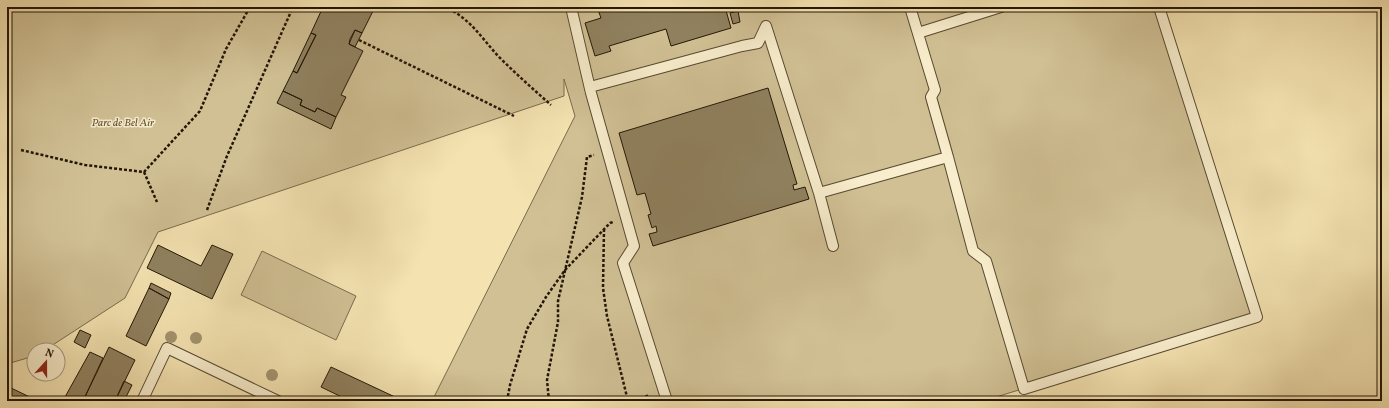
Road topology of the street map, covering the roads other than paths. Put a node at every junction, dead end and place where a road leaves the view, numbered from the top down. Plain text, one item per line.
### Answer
1 (571, 7) edge
2 (910, 7) edge
3 (1001, 7) edge
4 (1159, 7) edge
5 (918, 33) junction
6 (590, 87) junction
7 (948, 157) junction
8 (819, 193) junction
9 (833, 246) dead end
10 (142, 401) edge
11 (278, 401) edge
12 (667, 401) edge

1 - 6 lane
2 - 5 lane
3 - 5 lane
4 - 7 lane
5 - 7 lane
6 - 8 lane
6 - 12 lane
7 - 8 lane
8 - 9 lane
10 - 11 lane

